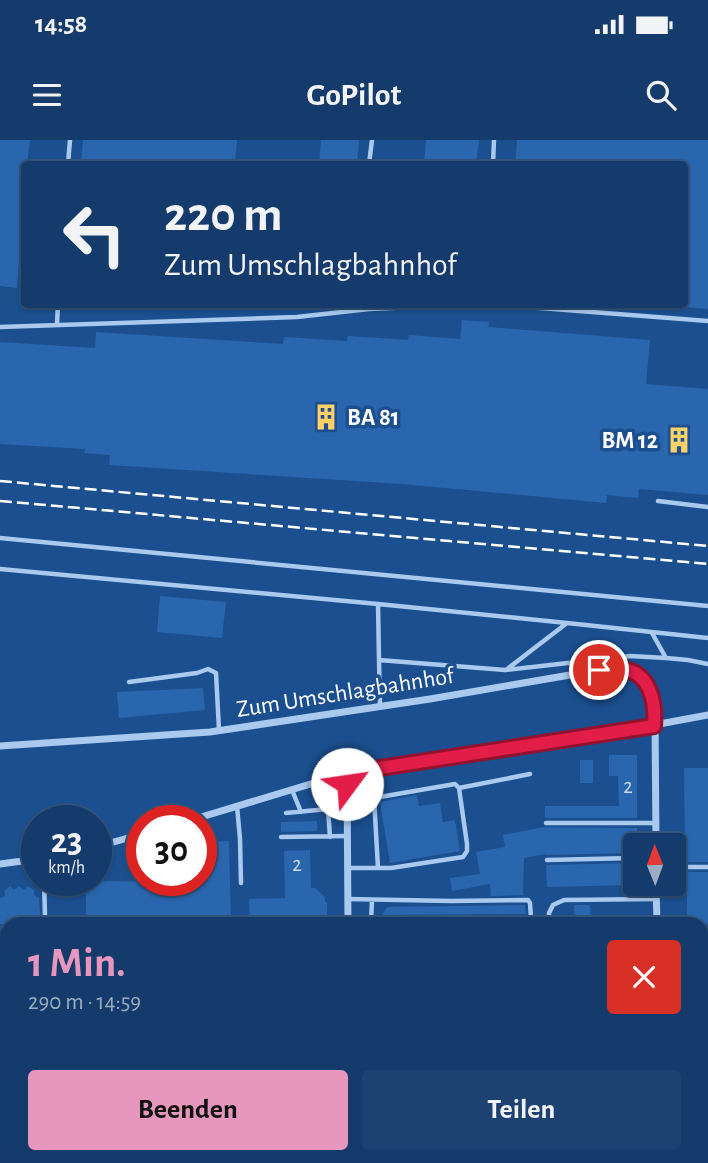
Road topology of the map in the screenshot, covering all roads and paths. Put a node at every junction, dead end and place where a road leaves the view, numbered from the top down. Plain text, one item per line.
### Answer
1 (70, 140) edge
2 (372, 140) edge
3 (494, 140) edge
4 (68, 161) edge
5 (369, 161) edge
6 (493, 161) edge
7 (58, 308) edge
8 (351, 308) edge
9 (540, 308) edge
10 (708, 321) edge
11 (57, 324) junction
12 (0, 327) edge
13 (658, 501) dead end
14 (708, 507) edge
15 (0, 538) edge
16 (0, 569) edge
17 (378, 604) junction
18 (708, 606) edge
19 (567, 623) junction
20 (651, 632) junction
21 (708, 638) edge
22 (666, 658) junction
23 (379, 660) junction
24 (708, 664) edge
25 (505, 670) junction
26 (129, 682) dead end
27 (380, 707) junction
28 (708, 715) edge
29 (654, 726) junction
30 (219, 731) junction
31 (0, 746) edge
32 (347, 773) junction
33 (530, 774) dead end
34 (459, 788) junction
35 (292, 790) junction
36 (237, 806) junction
37 (217, 812) edge
38 (301, 812) junction
39 (286, 813) dead end
40 (546, 823) dead end
41 (655, 823) junction
42 (655, 833) edge
43 (330, 836) junction
44 (347, 836) junction
45 (281, 837) dead end
46 (623, 859) edge
47 (547, 860) dead end
48 (21, 861) edge
49 (0, 864) edge
50 (686, 867) edge
51 (708, 867) edge
52 (347, 868) junction
53 (378, 868) junction
54 (241, 883) dead end
55 (44, 896) edge
56 (348, 899) junction
57 (656, 899) joint
58 (372, 900) junction
59 (45, 917) edge
60 (348, 917) edge
61 (371, 917) edge
62 (531, 917) edge
63 (549, 917) edge
64 (657, 917) edge

1 - 4 lane
2 - 5 lane
3 - 6 lane
7 - 11 lane
8 - 11 lane
9 - 10 lane
11 - 12 lane
13 - 14 lane
15 - 18 lane
16 - 17 lane
17 - 19 lane
17 - 23 lane
19 - 20 lane
19 - 25 lane
20 - 21 lane
20 - 22 lane
22 - 24 lane
22 - 25 lane
23 - 25 lane
23 - 27 lane
26 - 30 lane
27 - 29 street, Zum Umschlagbahnhof
27 - 30 street, Zum Umschlagbahnhof
28 - 29 street
29 - 32 street
29 - 41 street, Zum Umschlagbahnhof
30 - 31 street, Zum Umschlagbahnhof
32 - 35 street
32 - 44 street
33 - 34 lane
34 - 53 lane
34 - 53 lane
35 - 36 street
35 - 38 lane
36 - 37 street
36 - 54 lane
38 - 39 lane
38 - 43 lane
40 - 41 lane
41 - 42 street, Zum Umschlagbahnhof
43 - 44 lane
43 - 45 lane
44 - 52 street
46 - 47 lane
48 - 49 street
50 - 51 lane
52 - 53 lane
52 - 56 street
55 - 59 lane
56 - 58 lane
56 - 60 street
57 - 63 lane
57 - 64 street
58 - 61 lane
58 - 62 lane

